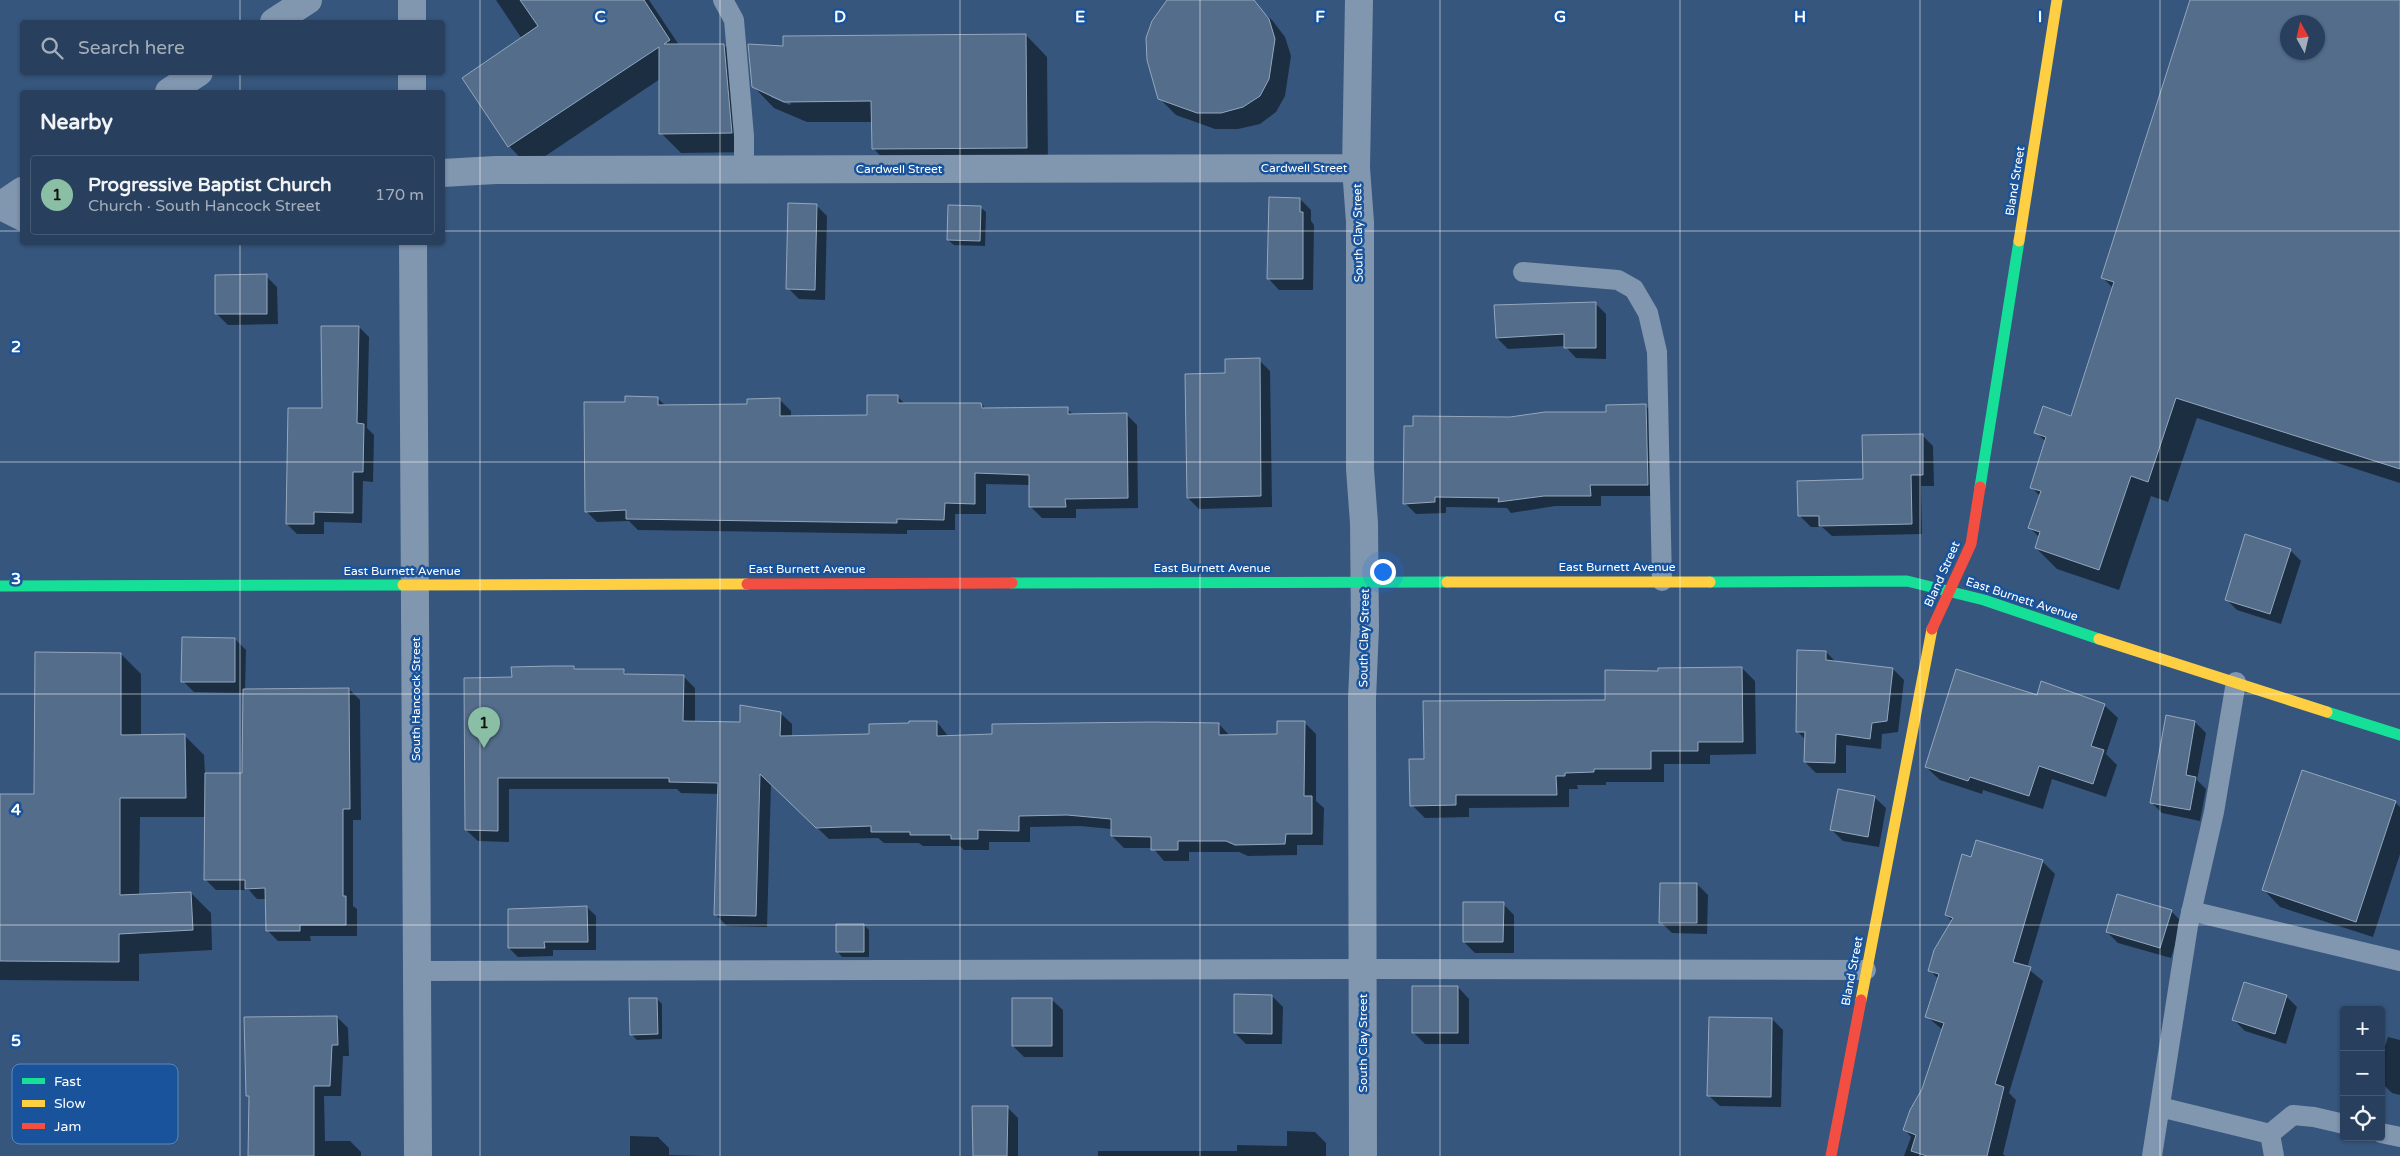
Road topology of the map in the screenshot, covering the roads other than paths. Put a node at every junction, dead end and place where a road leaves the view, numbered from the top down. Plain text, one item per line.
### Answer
1 (308, 0) edge
2 (412, 0) edge
3 (723, 0) edge
4 (1359, 0) edge
5 (2057, 0) edge
6 (277, 20) edge
7 (412, 20) edge
8 (194, 75) edge
9 (412, 75) edge
10 (172, 90) edge
11 (412, 90) edge
12 (1356, 168) junction
13 (744, 169) junction
14 (445, 173) edge
15 (20, 191) edge
16 (0, 206) edge
17 (0, 210) edge
18 (20, 220) edge
19 (413, 245) edge
20 (1523, 272) dead end
21 (1365, 581) junction
22 (1662, 581) junction
23 (414, 585) junction
24 (0, 586) edge
25 (1950, 590) junction
26 (2236, 682) junction
27 (2400, 735) edge
28 (2192, 911) junction
29 (2400, 961) edge
30 (1363, 969) junction
31 (1866, 970) junction
32 (417, 971) junction
33 (2160, 1108) junction
34 (2340, 1123) edge
35 (2270, 1134) junction
36 (2385, 1134) edge
37 (2400, 1137) edge
38 (418, 1156) edge
39 (1363, 1156) edge
40 (1831, 1156) edge
41 (2152, 1156) edge
42 (2274, 1156) edge

1 - 6 street
2 - 7 street
3 - 13 lane
4 - 12 street, South Clay Street
5 - 25 street, Bland Street
8 - 10 street
9 - 11 street
12 - 13 street, Cardwell Street
12 - 21 street, South Clay Street
13 - 14 street, Cardwell Street
15 - 16 street
17 - 18 lane
19 - 23 street, South Hancock Street
20 - 22 lane
21 - 22 street, East Burnett Avenue
21 - 23 street, East Burnett Avenue
21 - 30 street, South Clay Street
22 - 25 street, East Burnett Avenue
23 - 24 street, East Burnett Avenue
23 - 32 street, South Hancock Street
25 - 26 street, East Burnett Avenue
25 - 31 street, Bland Street
26 - 27 street, East Burnett Avenue
26 - 28 lane
28 - 29 lane
28 - 33 lane
30 - 31 lane
30 - 32 lane
30 - 39 street, South Clay Street
31 - 40 street, Bland Street
32 - 38 street, South Hancock Street
33 - 35 lane
33 - 41 lane
34 - 35 lane
35 - 42 lane
36 - 37 lane

